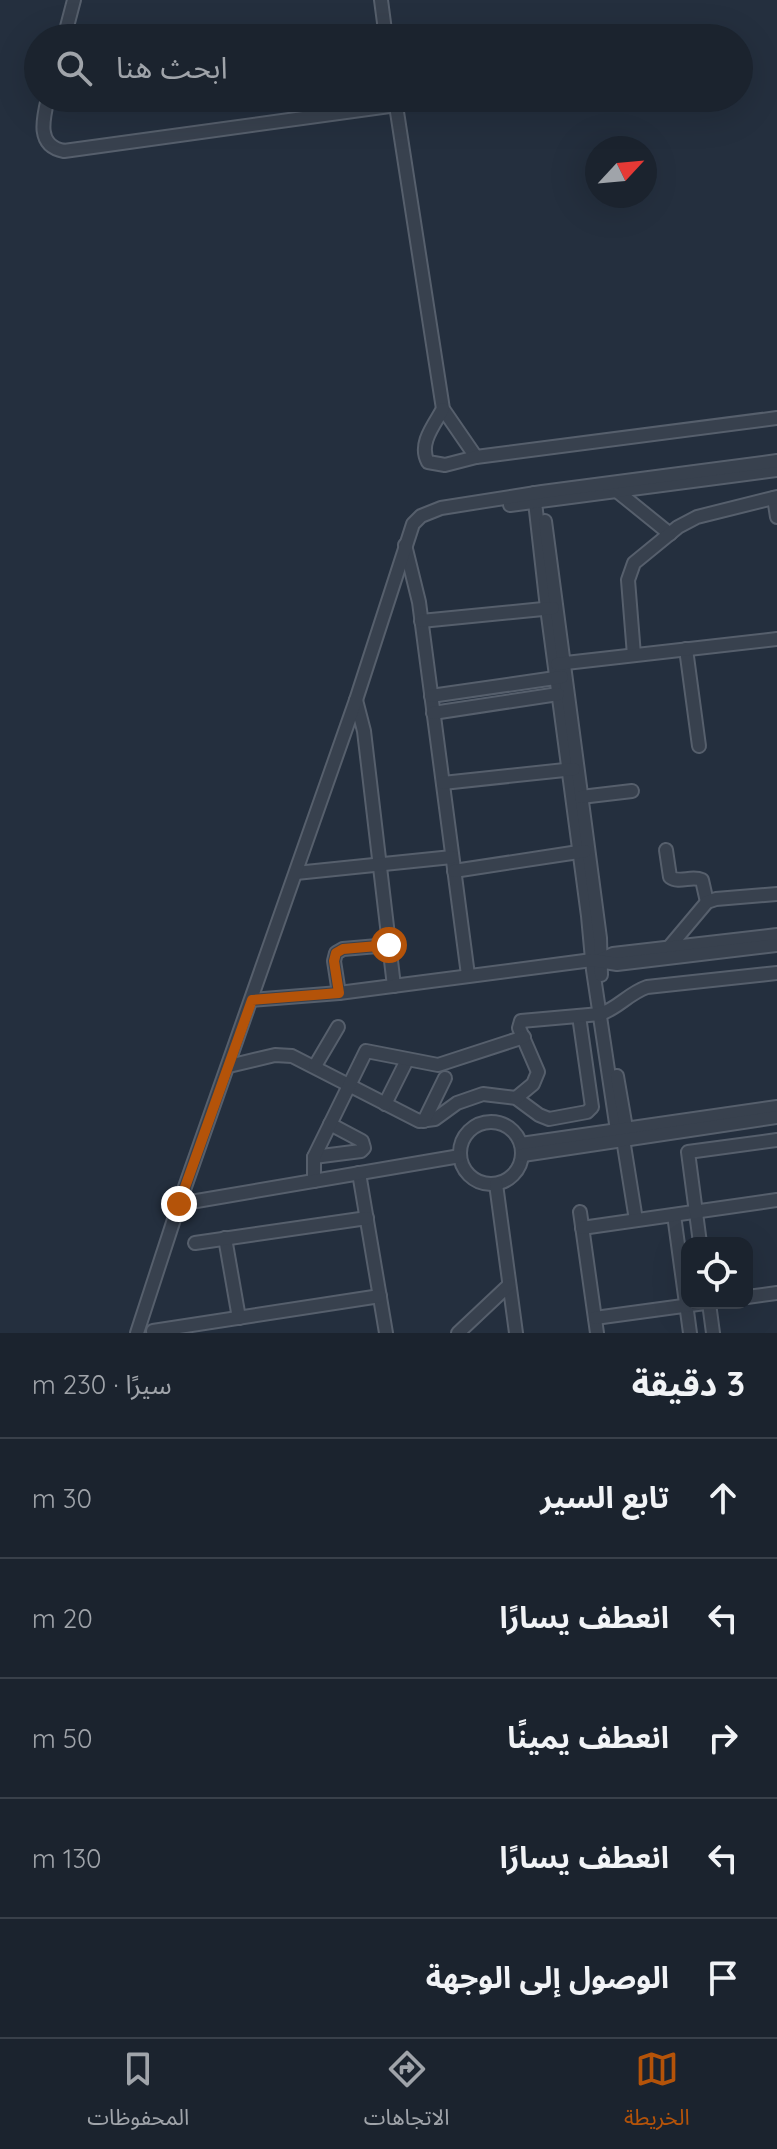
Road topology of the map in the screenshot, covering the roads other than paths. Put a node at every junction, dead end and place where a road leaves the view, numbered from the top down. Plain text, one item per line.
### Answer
1 (74, 0) edge
2 (381, 0) edge
3 (68, 24) edge
4 (384, 24) edge
5 (45, 112) edge
6 (327, 112) edge
7 (397, 112) edge
8 (443, 409) junction
9 (777, 418) edge
10 (476, 457) junction
11 (777, 461) edge
12 (777, 470) edge
13 (618, 492) junction
14 (538, 496) junction
15 (776, 497) edge
16 (777, 517) edge
17 (670, 534) junction
18 (405, 545) junction
19 (552, 608) junction
20 (421, 621) junction
21 (777, 639) edge
22 (686, 649) junction
23 (634, 655) junction
24 (560, 670) junction
25 (558, 694) junction
26 (431, 696) junction
27 (356, 700) junction
28 (433, 713) junction
29 (699, 746) dead end
30 (573, 770) junction
31 (443, 783) junction
32 (632, 791) dead end
33 (581, 797) junction
34 (666, 850) dead end
35 (584, 852) junction
36 (452, 857) junction
37 (380, 865) junction
38 (454, 871) junction
39 (296, 873) junction
40 (777, 894) edge
41 (707, 902) junction
42 (777, 935) edge
43 (389, 945) junction
44 (777, 945) edge
45 (665, 953) junction
46 (596, 960) junction
47 (777, 973) edge
48 (468, 975) junction
49 (394, 986) junction
50 (339, 993) junction
51 (252, 1000) junction
52 (603, 1013) junction
53 (579, 1016) junction
54 (338, 1027) dead end
55 (524, 1037) junction
56 (407, 1060) junction
57 (438, 1065) junction
58 (229, 1066) junction
59 (315, 1066) junction
60 (445, 1078) junction
61 (349, 1084) junction
62 (516, 1098) junction
63 (457, 1103) junction
64 (385, 1104) junction
65 (777, 1107) edge
66 (777, 1117) edge
67 (424, 1121) junction
68 (330, 1124) junction
69 (622, 1132) junction
70 (777, 1140) edge
71 (522, 1150) junction
72 (460, 1156) junction
73 (314, 1157) junction
74 (359, 1173) junction
75 (314, 1181) junction
76 (496, 1184) junction
77 (777, 1200) edge
78 (179, 1204) junction
79 (696, 1211) junction
80 (580, 1212) dead end
81 (674, 1215) junction
82 (367, 1218) junction
83 (636, 1220) junction
84 (582, 1228) junction
85 (699, 1237) edge
86 (225, 1238) junction
87 (195, 1243) dead end
88 (681, 1264) edge
89 (154, 1282) junction
90 (509, 1285) junction
91 (777, 1293) edge
92 (380, 1296) junction
93 (753, 1296) edge
94 (681, 1307) edge
95 (687, 1309) edge
96 (708, 1309) edge
97 (239, 1318) junction
98 (595, 1318) junction
99 (153, 1332) edge
100 (137, 1333) edge
101 (386, 1333) edge
102 (458, 1333) edge
103 (516, 1333) edge
104 (597, 1333) edge
105 (690, 1333) edge
106 (713, 1333) edge

1 - 3 street
2 - 4 street
5 - 6 street
7 - 8 street
8 - 10 street
8 - 10 street
9 - 10 street
11 - 14 street
12 - 13 street
13 - 14 street
13 - 17 street
14 - 18 street
14 - 19 street
15 - 16 street
15 - 17 street
17 - 23 street
18 - 20 street
18 - 27 street
19 - 20 street
19 - 24 street
20 - 26 street
21 - 22 street
22 - 23 street
22 - 29 street
23 - 24 street
24 - 25 street
24 - 26 street
24 - 30 street
25 - 28 street
25 - 30 street
26 - 28 street
27 - 37 street
27 - 39 street
28 - 31 street
30 - 31 street
30 - 33 street
30 - 35 street
31 - 36 street
32 - 33 street
33 - 35 street
34 - 41 street
35 - 38 street
35 - 46 street
36 - 37 street
36 - 38 street
37 - 39 street
37 - 43 street
38 - 48 street
39 - 51 street
40 - 41 street
41 - 45 street
42 - 45 street
43 - 49 street
43 - 50 street
44 - 45 street
45 - 46 street
46 - 48 street
46 - 52 street
47 - 52 street
48 - 49 street
49 - 50 street
50 - 51 street
51 - 58 street
52 - 53 street
52 - 69 street
53 - 55 street
53 - 62 street
54 - 59 street
55 - 57 street
55 - 62 street
56 - 57 street
56 - 61 street
56 - 64 street
57 - 60 street
58 - 59 street
58 - 78 street
59 - 61 street
60 - 63 street
60 - 67 street
61 - 64 street
61 - 68 street
62 - 63 street
63 - 67 street
64 - 67 street
65 - 69 street
66 - 69 street
68 - 73 street
68 - 73 street
69 - 71 street
69 - 83 street
70 - 79 street
71 - 72 street
71 - 76 street
72 - 74 street
72 - 76 street
73 - 75 street
74 - 75 street
74 - 82 street
75 - 78 street
76 - 90 street
77 - 79 street
78 - 89 street
79 - 81 street
79 - 85 street
80 - 84 street
81 - 83 street
81 - 88 street
82 - 86 street
82 - 92 street
83 - 84 street
84 - 98 street
86 - 87 street
86 - 97 street
89 - 99 street
89 - 100 street
90 - 102 street
90 - 103 street
91 - 93 street
92 - 97 street
92 - 101 street
94 - 98 street
95 - 105 street
96 - 106 street
97 - 99 street
98 - 104 street

